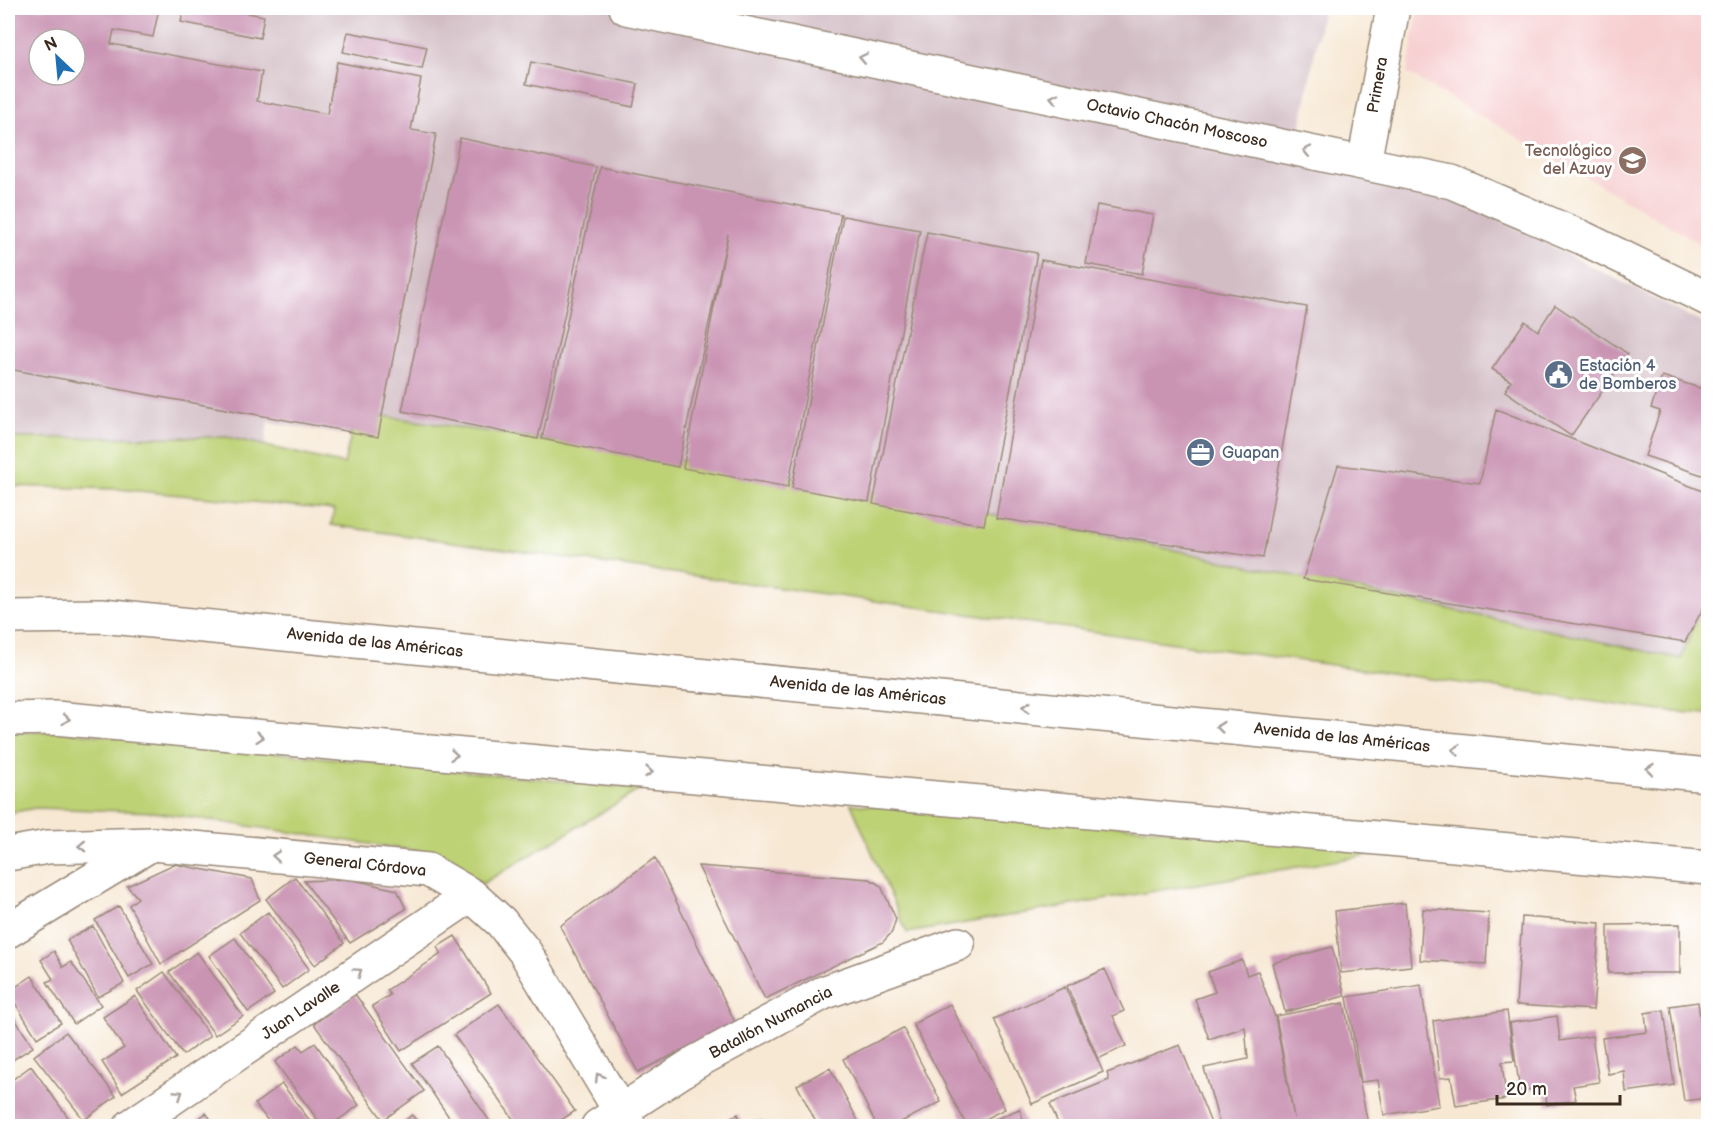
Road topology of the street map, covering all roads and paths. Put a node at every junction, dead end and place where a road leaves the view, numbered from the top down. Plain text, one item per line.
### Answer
1 (626, 8) edge
2 (1392, 8) edge
3 (1364, 163) junction
4 (1708, 299) edge
5 (8, 617) edge
6 (8, 719) edge
7 (1708, 774) edge
8 (152, 844) junction
9 (8, 854) edge
10 (1708, 868) edge
11 (471, 895) junction
12 (8, 931) edge
13 (958, 944) dead end
14 (615, 1121) edge
15 (131, 1126) edge

3 -> 1 main road, Octavio Chacón Moscoso
2 - 3 main road, Primera
3 - 4 main road, Octavio Chacón Moscoso
7 -> 5 main road, Avenida de las Américas
6 -> 10 main road
8 -> 9 main road, General Córdova
11 -> 8 main road, General Córdova
8 - 12 main road
14 -> 11 main road, General Córdova
15 -> 11 main road, Juan Lavalle
13 - 14 main road, Batallón Numancia

